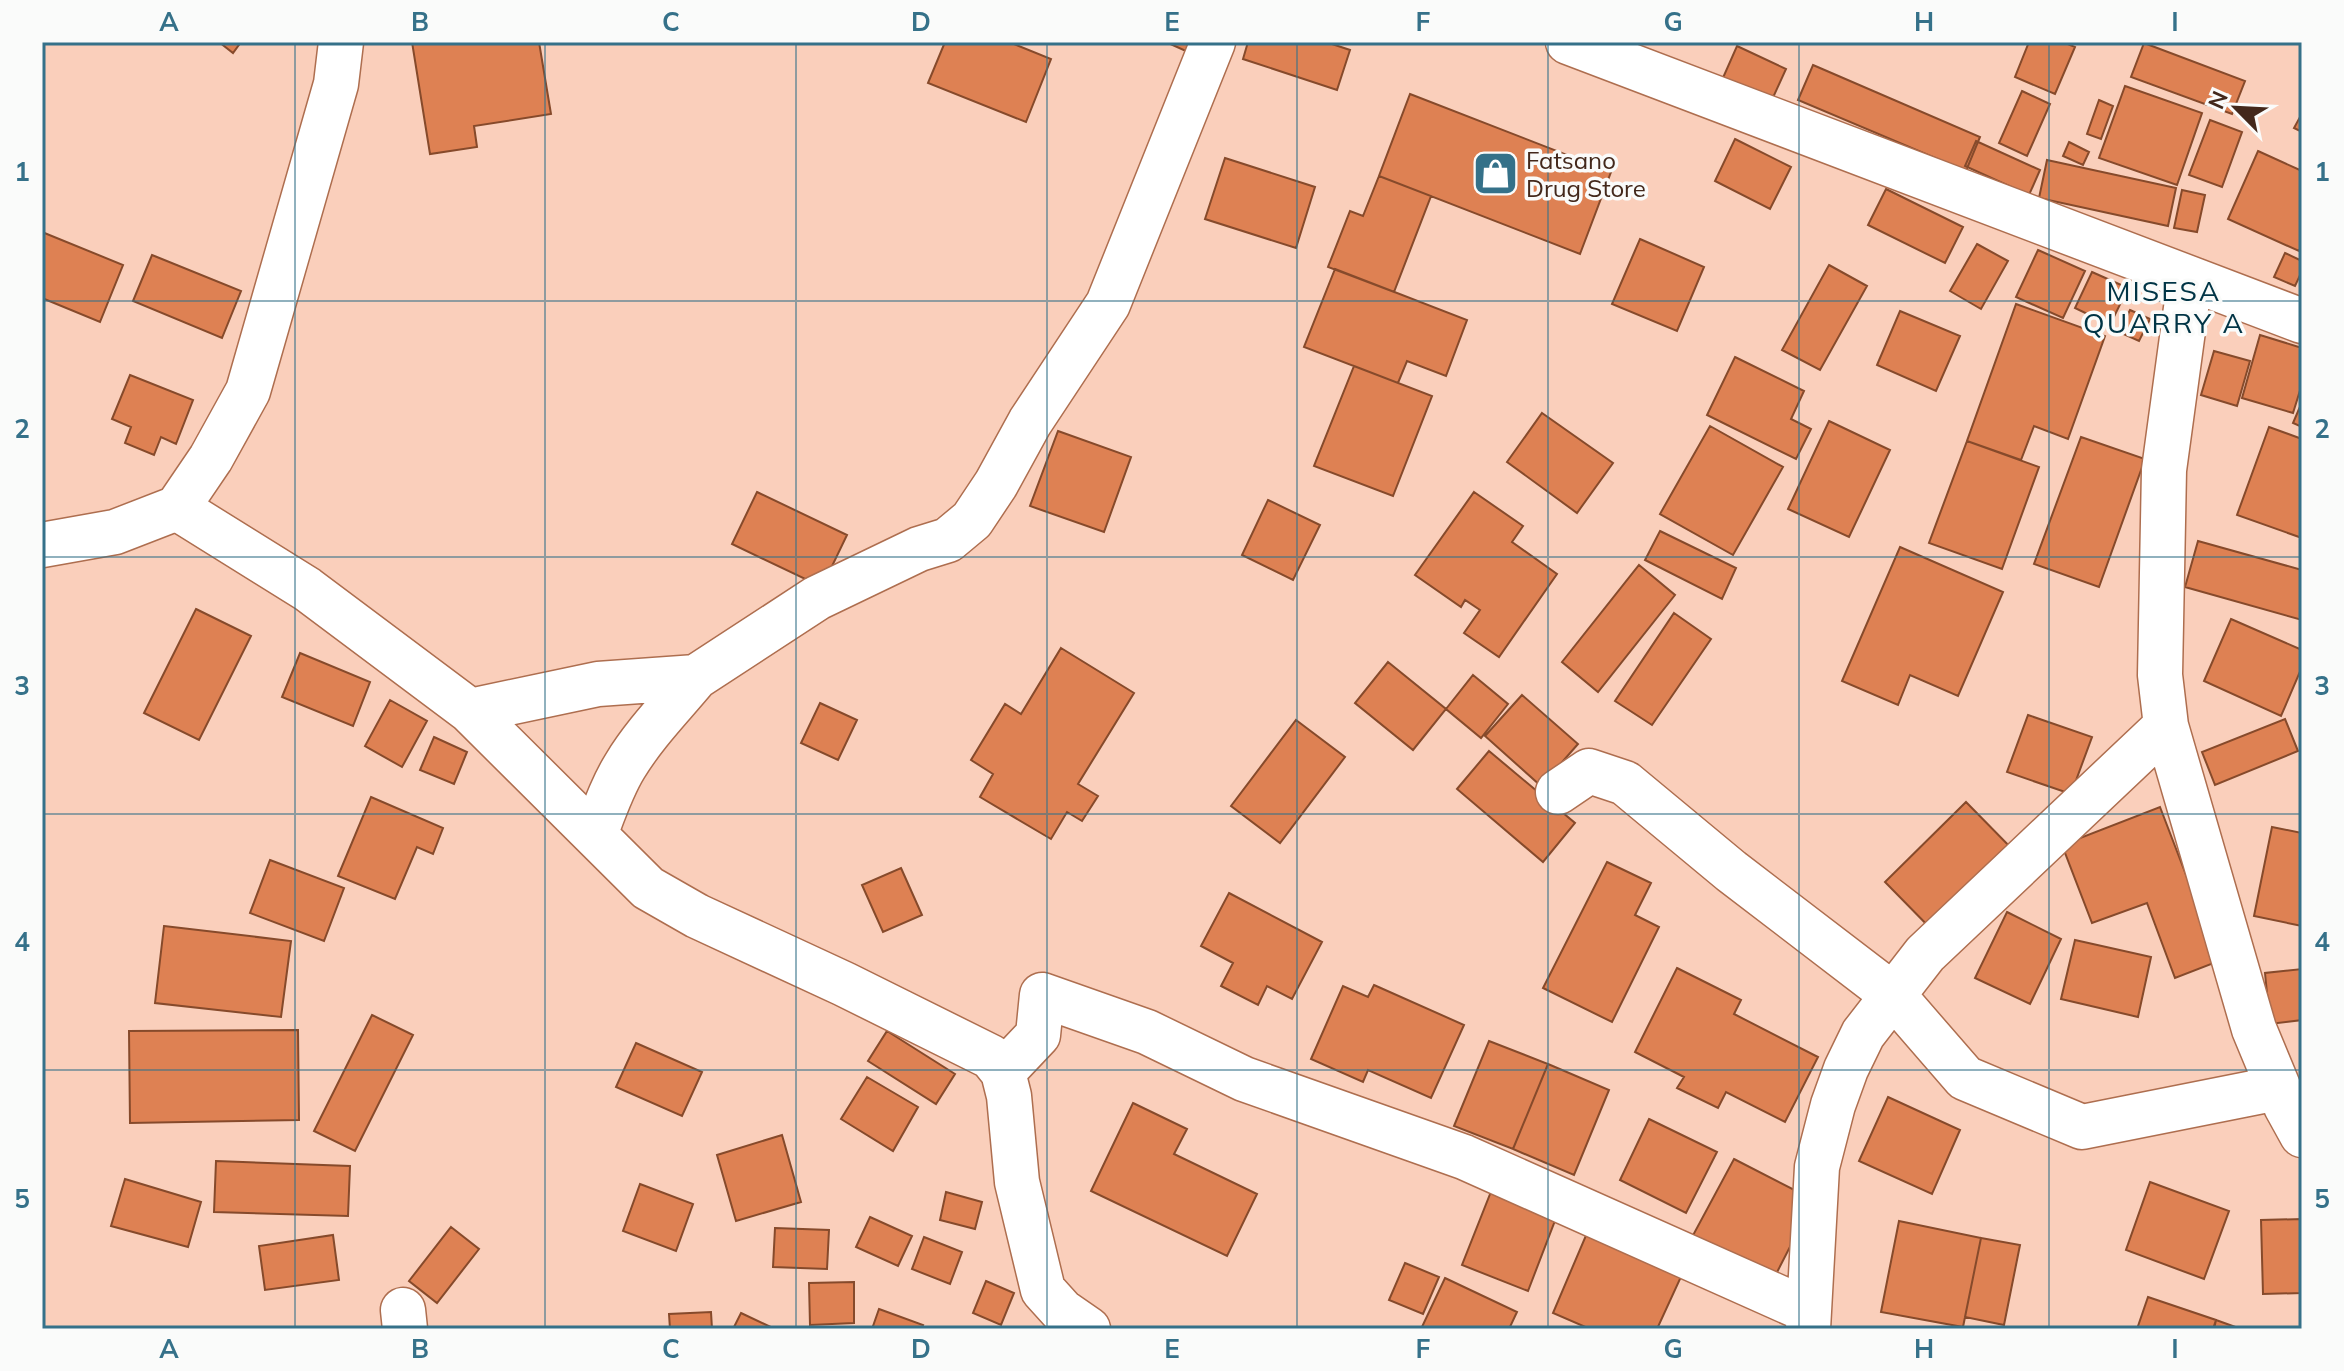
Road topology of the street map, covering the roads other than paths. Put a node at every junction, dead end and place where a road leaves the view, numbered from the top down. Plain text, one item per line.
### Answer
1 (341, 42) edge
2 (1213, 42) edge
3 (1568, 42) edge
4 (2190, 279) junction
5 (2302, 321) edge
6 (177, 508) junction
7 (42, 545) edge
8 (696, 677) junction
9 (470, 711) junction
10 (2166, 726) junction
11 (1558, 792) dead end
12 (595, 835) junction
13 (1893, 995) junction
14 (1003, 1072) junction
15 (2278, 1088) junction
16 (2302, 1135) edge
17 (1809, 1320) edge
18 (1088, 1329) edge

1 - 6 street
2 - 8 street
3 - 4 street
4 - 5 street
4 - 10 street
6 - 7 street
6 - 9 street
8 - 9 street
8 - 12 street
9 - 12 street
10 - 13 street
10 - 15 street
11 - 13 street
12 - 14 street
13 - 15 street
13 - 17 street
14 - 17 street
14 - 18 street
15 - 16 street

